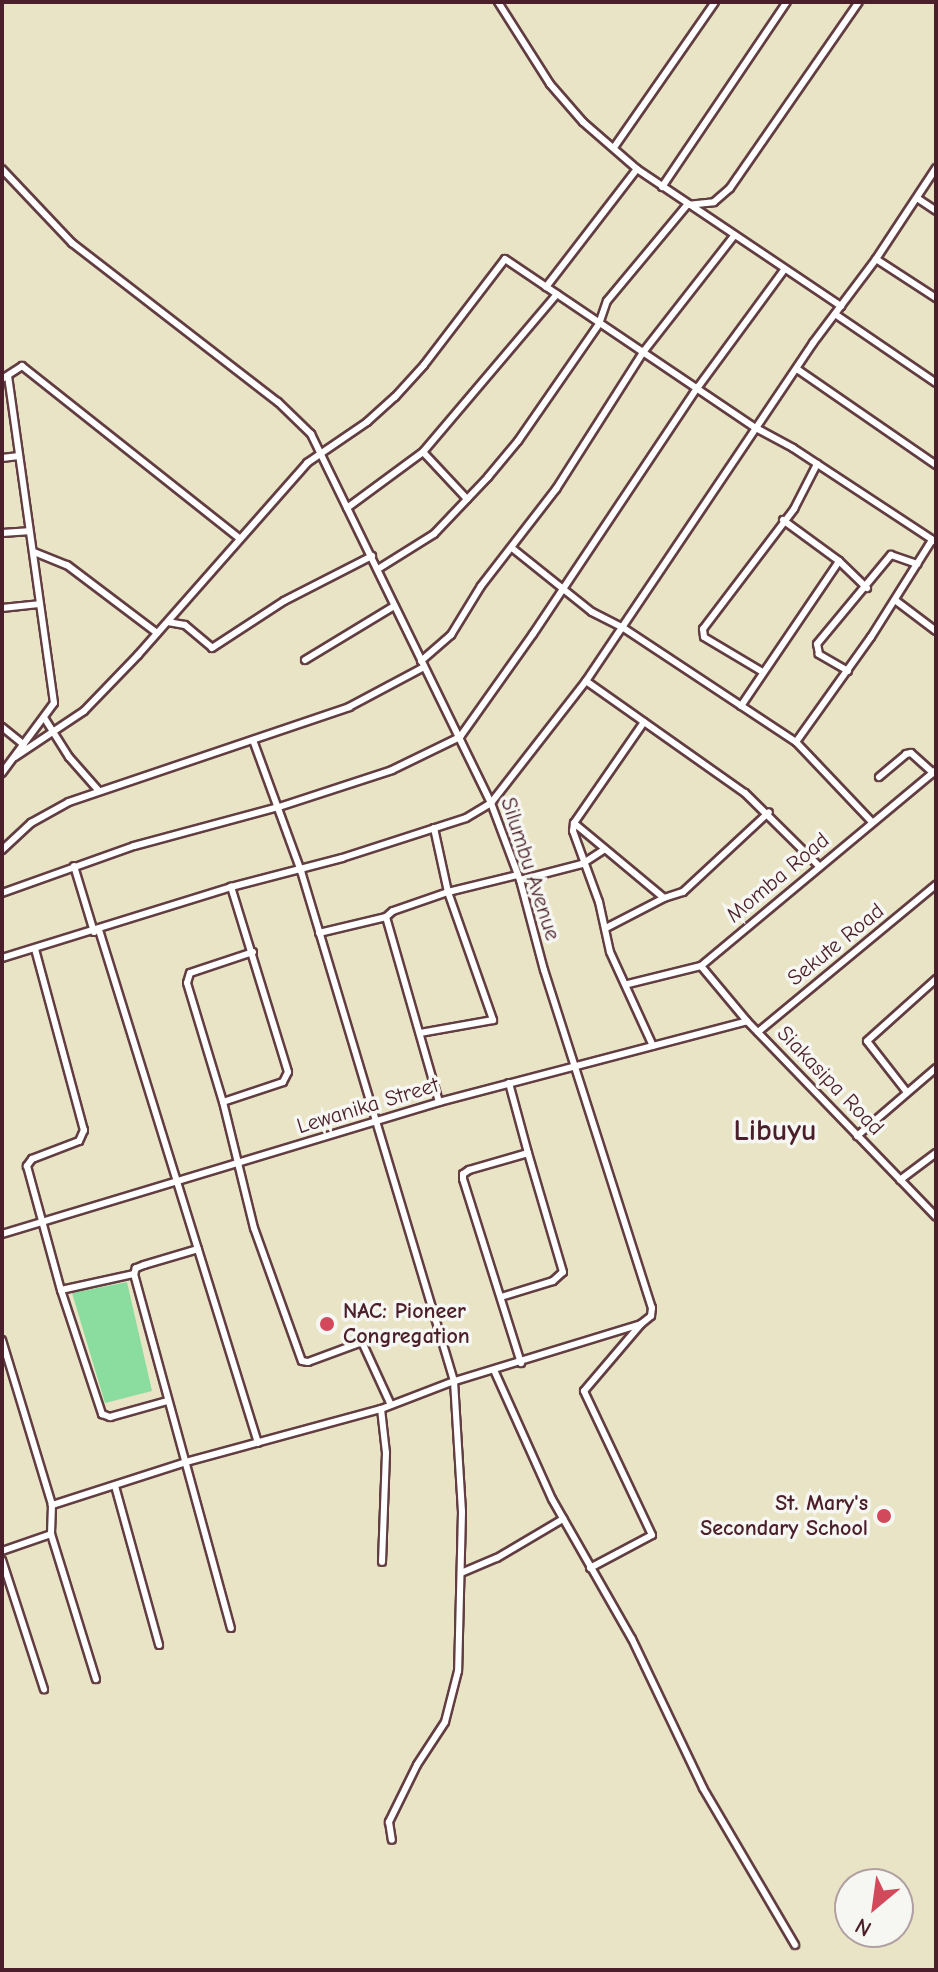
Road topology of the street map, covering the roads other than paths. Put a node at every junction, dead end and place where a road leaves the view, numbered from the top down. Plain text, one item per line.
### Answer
1 (498, 2) edge
2 (715, 2) edge
3 (787, 2) edge
4 (859, 2) edge
5 (615, 146) junction
6 (936, 168) edge
7 (2, 169) edge
8 (637, 169) junction
9 (662, 187) junction
10 (917, 198) junction
11 (687, 205) junction
12 (936, 211) edge
13 (734, 236) junction
14 (876, 259) junction
15 (784, 270) junction
16 (546, 287) junction
17 (557, 294) junction
18 (936, 298) edge
19 (841, 306) junction
20 (835, 314) junction
21 (599, 324) junction
22 (644, 351) junction
23 (797, 369) junction
24 (5, 378) edge
25 (936, 383) edge
26 (698, 387) junction
27 (756, 428) junction
28 (423, 452) junction
29 (321, 454) junction
30 (19, 456) junction
31 (2, 458) edge
32 (817, 464) junction
33 (936, 465) edge
34 (467, 499) junction
35 (347, 508) junction
36 (783, 520) junction
37 (28, 531) junction
38 (2, 533) edge
39 (240, 539) junction
40 (934, 541) edge
41 (512, 548) junction
42 (34, 552) junction
43 (372, 556) junction
44 (839, 561) junction
45 (917, 564) junction
46 (378, 569) junction
47 (867, 588) junction
48 (562, 589) junction
49 (895, 600) junction
50 (39, 604) junction
51 (394, 606) junction
52 (2, 608) edge
53 (168, 622) junction
54 (622, 627) junction
55 (936, 631) edge
56 (157, 633) junction
57 (305, 660) dead end
58 (423, 664) junction
59 (761, 671) junction
60 (848, 671) junction
61 (586, 681) junction
62 (741, 706) junction
63 (45, 719) junction
64 (644, 722) junction
65 (2, 727) edge
66 (53, 733) junction
67 (460, 737) junction
68 (253, 740) junction
69 (796, 742) junction
70 (26, 747) junction
71 (934, 772) edge
72 (2, 773) edge
73 (879, 777) dead end
74 (99, 791) junction
75 (491, 803) junction
76 (279, 807) junction
77 (769, 812) junction
78 (872, 822) junction
79 (574, 823) junction
80 (434, 828) junction
81 (605, 849) junction
82 (2, 850) edge
83 (582, 864) junction
84 (74, 866) junction
85 (819, 866) junction
86 (301, 871) junction
87 (519, 877) junction
88 (936, 885) edge
89 (231, 887) junction
90 (448, 892) junction
91 (2, 893) edge
92 (664, 898) junction
93 (386, 917) junction
94 (606, 928) junction
95 (96, 931) junction
96 (319, 933) junction
97 (35, 949) junction
98 (253, 952) junction
99 (2, 958) edge
100 (701, 966) junction
101 (936, 979) edge
102 (628, 984) junction
103 (747, 1021) junction
104 (758, 1032) junction
105 (420, 1033) junction
106 (653, 1046) junction
107 (574, 1066) junction
108 (936, 1068) edge
109 (509, 1083) junction
110 (906, 1091) junction
111 (223, 1102) junction
112 (439, 1102) junction
113 (374, 1125) junction
114 (857, 1136) junction
115 (528, 1153) junction
116 (936, 1153) edge
117 (239, 1163) junction
118 (900, 1180) junction
119 (177, 1181) junction
120 (936, 1217) edge
121 (42, 1223) junction
122 (2, 1234) edge
123 (198, 1249) junction
124 (134, 1274) junction
125 (61, 1290) junction
126 (501, 1297) junction
127 (641, 1324) junction
128 (2, 1340) edge
129 (521, 1363) junction
130 (494, 1370) junction
131 (454, 1381) junction
132 (167, 1401) junction
133 (391, 1405) junction
134 (381, 1409) junction
135 (258, 1443) junction
136 (186, 1462) junction
137 (115, 1486) junction
138 (52, 1505) junction
139 (563, 1519) junction
140 (51, 1534) junction
141 (2, 1551) edge
142 (2, 1560) edge
143 (382, 1562) dead end
144 (590, 1568) junction
145 (461, 1573) junction
146 (231, 1628) dead end
147 (159, 1645) dead end
148 (96, 1679) dead end
149 (44, 1689) dead end
150 (392, 1840) dead end
151 (795, 1945) dead end

1 - 5 street
2 - 5 street
3 - 9 street
4 - 11 street
5 - 8 street
6 - 10 street
7 - 29 street, Silumbu Avenue
8 - 9 street
8 - 16 street
9 - 11 street
10 - 12 street
10 - 14 street
11 - 13 street
11 - 21 street
13 - 15 street
13 - 22 street
14 - 18 street
14 - 19 street
15 - 19 street
15 - 26 street
16 - 17 street
16 - 29 street
17 - 21 street
17 - 28 street
19 - 20 street
20 - 23 street
20 - 25 street
21 - 22 street
21 - 34 street
22 - 26 street
22 - 41 street
23 - 27 street
23 - 33 street
24 - 30 street
24 - 39 street
26 - 27 street
26 - 48 street
27 - 32 street
27 - 54 street
28 - 34 street
28 - 35 street
29 - 35 street, Silumbu Avenue
29 - 39 street
30 - 31 street
30 - 37 street
32 - 36 street
32 - 40 street
34 - 46 street
35 - 43 street, Silumbu Avenue
36 - 44 street
36 - 59 street
37 - 38 street
37 - 42 street
39 - 53 street
40 - 45 street
41 - 48 street
41 - 58 street
42 - 50 street
42 - 56 street
43 - 46 street, Silumbu Avenue
43 - 53 street
44 - 47 street
44 - 59 street
45 - 47 street
45 - 49 street
46 - 51 street, Silumbu Avenue
47 - 60 street
48 - 54 street
48 - 67 street
49 - 55 street
49 - 60 street
50 - 52 street
50 - 63 street
51 - 57 street
51 - 58 street, Silumbu Avenue
53 - 56 street
54 - 61 street
54 - 62 street
56 - 66 street
58 - 67 street, Silumbu Avenue
58 - 68 street
59 - 62 street
60 - 69 street
61 - 64 street
61 - 75 street
62 - 69 street
63 - 66 street
63 - 70 street
64 - 77 street
64 - 79 street
65 - 70 street
66 - 70 street
66 - 74 street
67 - 75 street, Silumbu Avenue
67 - 76 street
68 - 74 street
68 - 76 street
69 - 78 street
70 - 72 street
71 - 73 street
71 - 78 street, Momba Road
74 - 82 street
75 - 80 street
75 - 87 street, Silumbu Avenue
76 - 84 street
76 - 86 street
77 - 85 street
77 - 92 street
78 - 85 street, Momba Road
79 - 81 street
79 - 83 street
80 - 86 street
80 - 90 street
81 - 83 street
81 - 92 street
83 - 87 street
83 - 94 street
84 - 91 street
84 - 95 street
85 - 100 street, Momba Road
86 - 89 street
86 - 96 street
87 - 90 street
87 - 107 street, Silumbu Avenue
88 - 104 street, Sekute Road
89 - 95 street
89 - 98 street
90 - 93 street
90 - 105 street
92 - 94 street
93 - 96 street
93 - 105 street
94 - 102 street
95 - 97 street
95 - 119 street
96 - 113 street
97 - 99 street
97 - 121 street
98 - 111 street
98 - 111 street
100 - 102 street, Momba Road
100 - 103 street, Siakasipa Road
101 - 110 street
102 - 106 street
103 - 104 street, Siakasipa Road
103 - 106 street, Lewanika Street
104 - 114 street, Siakasipa Road
105 - 112 street
106 - 107 street, Lewanika Street
107 - 109 street, Lewanika Street
107 - 127 street, Silumbu Avenue
108 - 110 street
109 - 112 street, Lewanika Street
109 - 115 street
110 - 114 street
111 - 117 street
112 - 113 street, Lewanika Street
113 - 117 street, Lewanika Street
113 - 131 street
114 - 118 street, Siakasipa Road
115 - 126 street
115 - 126 street
116 - 118 street
117 - 119 street, Lewanika Street
117 - 133 street
118 - 120 street, Siakasipa Road
119 - 121 street, Lewanika Street
119 - 123 street
121 - 122 street, Lewanika Street
121 - 125 street
123 - 124 street
123 - 135 street
124 - 125 street
124 - 132 street
125 - 132 street
126 - 129 street
127 - 129 street
127 - 144 street
128 - 138 street
129 - 130 street
130 - 131 street
130 - 139 street
131 - 133 street
131 - 145 street
132 - 136 street
133 - 134 street
134 - 135 street
134 - 143 street
135 - 136 street
136 - 137 street
136 - 146 street
137 - 138 street
137 - 147 street
138 - 140 street
139 - 144 street
139 - 145 street
140 - 141 street
140 - 148 street
142 - 149 street
144 - 151 street
145 - 150 street

